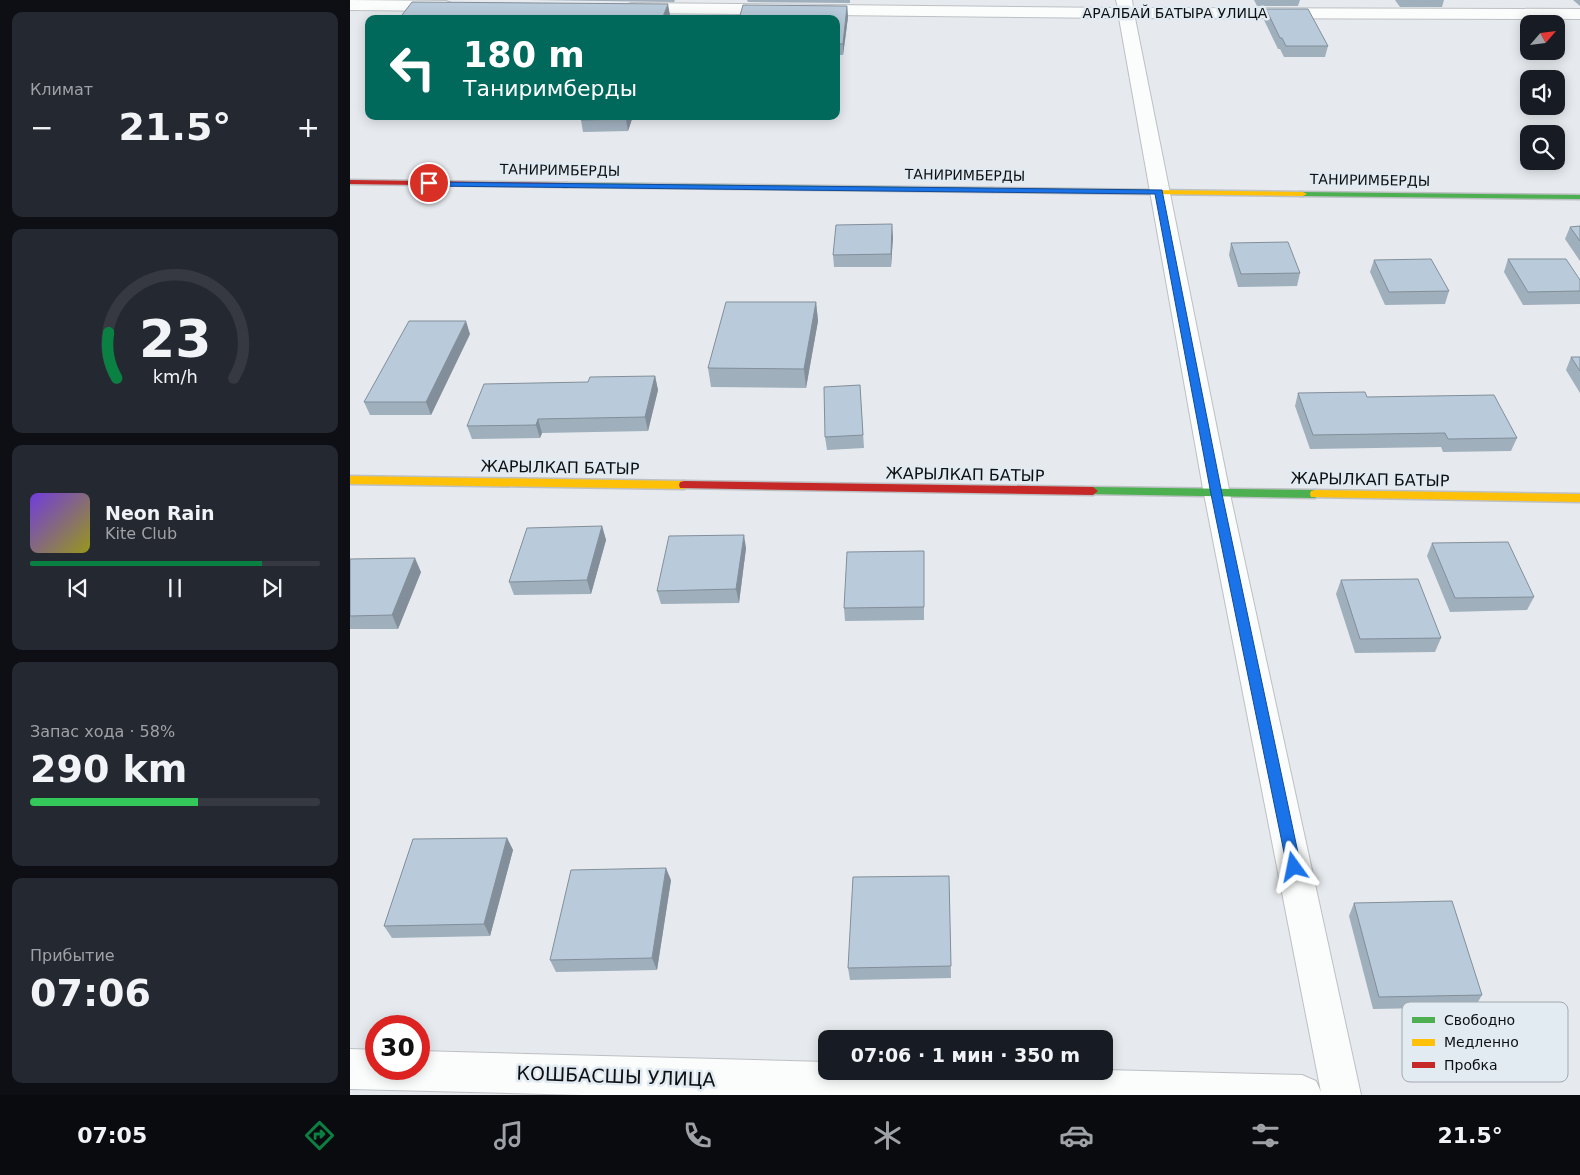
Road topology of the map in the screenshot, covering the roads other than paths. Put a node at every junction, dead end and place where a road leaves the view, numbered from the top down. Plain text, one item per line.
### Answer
1 (350, 5) edge
2 (460, 6) edge
3 (1125, 7) edge
4 (619, 8) edge
5 (1580, 14) edge
6 (350, 182) edge
7 (1159, 192) junction
8 (1580, 197) edge
9 (350, 480) edge
10 (1217, 494) junction
11 (1580, 498) edge
12 (350, 1069) edge
13 (1302, 1095) edge
14 (1341, 1095) edge

1 - 2 street
3 - 4 street, АРАЛБАЙ БАТЫРА УЛИЦА
3 - 5 street, АРАЛБАЙ БАТЫРА УЛИЦА
3 - 7 street
6 - 7 street, ТАНИРИМБЕРДЫ
7 - 8 street, ТАНИРИМБЕРДЫ
7 - 10 street
9 - 10 street, ЖАРЫЛКАП БАТЫР
10 - 11 street, ЖАРЫЛКАП БАТЫР
10 - 14 street
12 - 13 street, КОШБАСШЫ УЛИЦА

